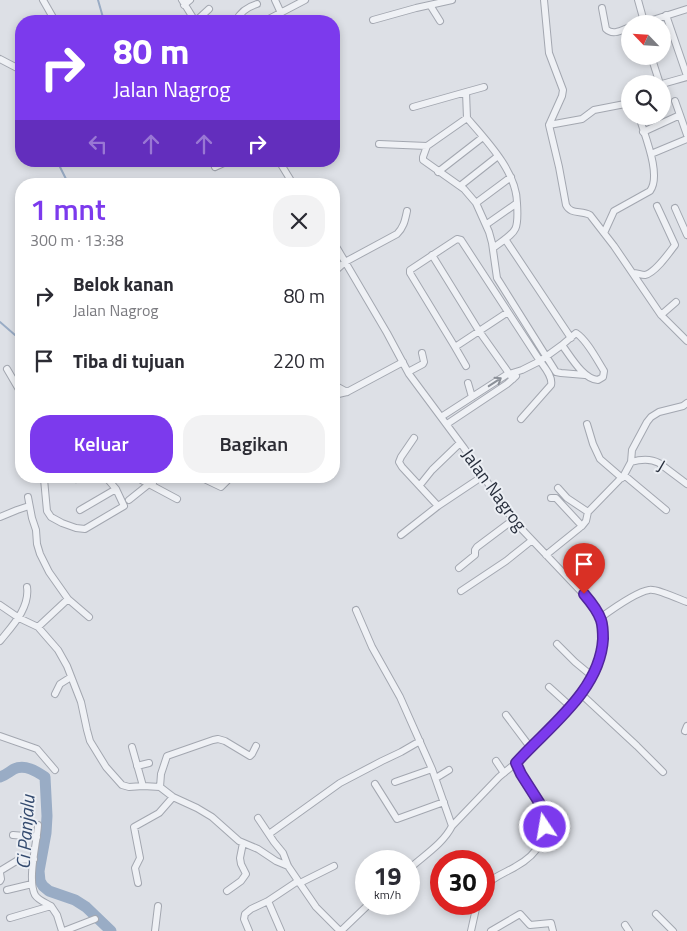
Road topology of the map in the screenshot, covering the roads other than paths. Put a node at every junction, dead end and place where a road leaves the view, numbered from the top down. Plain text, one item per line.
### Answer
1 (43, 0) edge
2 (190, 0) edge
3 (275, 0) edge
4 (305, 0) edge
5 (414, 0) edge
6 (452, 0) edge
7 (544, 0) edge
8 (638, 0) edge
9 (183, 3) edge
10 (428, 3) edge
11 (257, 4) dead end
12 (416, 8) junction
13 (602, 8) dead end
14 (209, 9) dead end
15 (687, 9) edge
16 (281, 13) junction
17 (52, 15) edge
18 (192, 15) edge
19 (202, 15) edge
20 (239, 15) edge
21 (277, 15) edge
22 (641, 15) edge
23 (666, 15) edge
24 (373, 20) dead end
25 (440, 21) dead end
26 (621, 30) edge
27 (671, 30) edge
28 (0, 59) edge
29 (15, 67) edge
30 (687, 77) edge
31 (671, 81) edge
32 (484, 87) dead end
33 (466, 92) junction
34 (674, 101) dead end
35 (621, 105) edge
36 (413, 108) dead end
37 (467, 118) junction
38 (683, 118) edge
39 (549, 125) junction
40 (641, 125) edge
41 (643, 132) junction
42 (687, 135) edge
43 (483, 137) junction
44 (687, 139) edge
45 (379, 144) dead end
46 (427, 146) junction
47 (651, 154) junction
48 (498, 156) junction
49 (283, 167) edge
50 (438, 172) junction
51 (511, 177) junction
52 (289, 178) edge
53 (460, 186) junction
54 (517, 203) junction
55 (476, 204) junction
56 (657, 206) dead end
57 (675, 208) dead end
58 (407, 211) dead end
59 (487, 224) junction
60 (604, 233) junction
61 (687, 234) edge
62 (505, 239) junction
63 (493, 248) junction
64 (340, 253) edge
65 (432, 255) junction
66 (345, 262) junction
67 (340, 267) edge
68 (633, 273) junction
69 (676, 302) dead end
70 (508, 312) junction
71 (661, 315) junction
72 (479, 331) junction
73 (571, 338) junction
74 (686, 338) edge
75 (562, 345) junction
76 (454, 348) junction
77 (422, 353) dead end
78 (547, 356) junction
79 (540, 361) junction
80 (403, 362) junction
81 (466, 366) dead end
82 (7, 369) dead end
83 (408, 372) junction
84 (585, 375) junction
85 (511, 376) junction
86 (15, 383) edge
87 (468, 383) dead end
88 (340, 388) edge
89 (347, 392) junction
90 (340, 394) edge
91 (472, 397) junction
92 (686, 406) edge
93 (441, 417) junction
94 (521, 418) dead end
95 (447, 424) junction
96 (587, 424) dead end
97 (414, 438) dead end
98 (460, 443) junction
99 (631, 462) junction
100 (483, 476) junction
101 (623, 477) junction
102 (44, 483) edge
103 (111, 483) edge
104 (146, 483) edge
105 (213, 483) edge
106 (225, 483) edge
107 (687, 484) edge
108 (150, 485) junction
109 (420, 485) junction
110 (558, 488) dead end
111 (116, 489) junction
112 (28, 496) dead end
113 (551, 498) dead end
114 (177, 499) dead end
115 (129, 500) dead end
116 (29, 506) junction
117 (438, 506) junction
118 (80, 510) dead end
119 (666, 510) dead end
120 (588, 512) junction
121 (0, 517) edge
122 (513, 520) junction
123 (582, 526) junction
124 (401, 536) dead end
125 (532, 541) junction
126 (546, 555) junction
127 (459, 568) dead end
128 (26, 587) dead end
129 (461, 590) dead end
130 (68, 599) junction
131 (687, 602) edge
132 (0, 605) edge
133 (356, 610) dead end
134 (89, 616) dead end
135 (19, 618) junction
136 (600, 618) junction
137 (38, 627) junction
138 (0, 641) edge
139 (556, 644) dead end
140 (592, 676) junction
141 (71, 677) junction
142 (549, 687) dead end
143 (55, 694) dead end
144 (581, 694) junction
145 (570, 706) junction
146 (506, 715) dead end
147 (0, 736) edge
148 (420, 741) junction
149 (256, 746) dead end
150 (132, 747) dead end
151 (530, 748) junction
152 (496, 761) dead end
153 (149, 763) dead end
154 (516, 763) junction
155 (138, 766) junction
156 (432, 769) junction
157 (55, 770) dead end
158 (449, 770) dead end
159 (663, 772) dead end
160 (504, 773) junction
161 (436, 778) junction
162 (395, 782) dead end
163 (375, 784) dead end
164 (143, 786) junction
165 (160, 787) junction
166 (173, 796) junction
167 (444, 802) junction
168 (258, 818) dead end
169 (38, 825) dead end
170 (452, 826) junction
171 (269, 834) junction
172 (13, 835) dead end
173 (37, 837) junction
174 (243, 843) junction
175 (283, 853) junction
176 (34, 859) junction
177 (420, 859) edge
178 (276, 861) junction
179 (288, 866) junction
180 (334, 866) dead end
181 (0, 872) edge
182 (495, 878) edge
183 (0, 881) edge
184 (299, 882) junction
185 (138, 883) dead end
186 (32, 884) junction
187 (7, 890) dead end
188 (227, 891) dead end
189 (268, 901) junction
190 (52, 906) junction
191 (158, 906) dead end
192 (656, 914) dead end
193 (358, 915) edge
194 (475, 915) edge
195 (10, 918) dead end
196 (95, 919) dead end
197 (63, 931) edge
198 (156, 931) edge
199 (249, 931) edge
200 (282, 931) edge
201 (341, 931) edge
202 (471, 931) edge
203 (491, 931) edge
204 (553, 931) edge
205 (673, 931) edge

1 - 17 street
2 - 9 street
3 - 16 street
4 - 16 street
5 - 12 street
6 - 10 street
7 - 39 street
8 - 22 street
9 - 18 street
10 - 12 street
10 - 25 street
11 - 20 street
12 - 24 street
13 - 26 street
14 - 19 street
15 - 23 street
16 - 21 street
27 - 30 street
28 - 29 street
30 - 31 street
32 - 33 street
33 - 36 street
33 - 37 street
34 - 38 street
35 - 39 street
37 - 43 street
37 - 46 street
38 - 41 street
38 - 42 street
39 - 60 street
40 - 41 street
41 - 47 street
43 - 48 street
43 - 50 street
44 - 47 street
45 - 46 street
46 - 50 street
47 - 60 street
48 - 51 street
48 - 53 street
49 - 52 street
50 - 53 street
51 - 54 street
51 - 55 street
53 - 55 street
54 - 59 street
54 - 62 street
55 - 59 street
56 - 68 street
57 - 61 street
58 - 66 street
59 - 63 street
60 - 68 street
62 - 63 street
62 - 73 street
63 - 78 street
64 - 66 street, Jalan Nagrog
65 - 70 street
65 - 72 street
65 - 76 street
66 - 67 street
66 - 80 street, Jalan Nagrog
68 - 71 street
69 - 71 street
70 - 72 street
70 - 79 street
71 - 74 street
72 - 76 street
72 - 85 street
73 - 75 street
73 - 84 street
75 - 78 street
75 - 84 street
76 - 81 street
77 - 83 street
78 - 79 street
78 - 84 street
79 - 85 street
79 - 94 street
80 - 83 street, Jalan Nagrog
80 - 89 street
82 - 86 street
83 - 93 street, Jalan Nagrog
91 -> 85 street
85 - 95 street
87 - 91 street
88 - 89 street
89 - 90 street
91 - 93 street
92 - 99 street
93 - 95 street, Jalan Nagrog
95 - 98 street, Jalan Nagrog
96 - 101 street
97 - 109 street
98 - 100 street, Jalan Nagrog
98 - 109 street
99 - 101 street
99 - 107 street, J
100 - 117 street
100 - 122 street, Jalan Nagrog
101 - 119 street
101 - 120 street
102 - 111 street
103 - 111 street
104 - 108 street
105 - 106 street
108 - 114 street
108 - 115 street
109 - 117 street
110 - 120 street
111 - 118 street
112 - 116 street
113 - 123 street
116 - 121 street
116 - 130 street
117 - 124 street
120 - 123 street
122 - 125 street, Jalan Nagrog
122 - 127 street
123 - 126 street
125 - 126 street, Jalan Nagrog
125 - 129 street
126 - 136 street, Jalan Nagrog
128 - 135 street
130 - 134 street
130 - 137 street
131 - 136 street
132 - 135 street
133 - 148 street
135 - 137 street
135 - 138 street
136 - 140 street, Jalan Nagrog
137 - 141 street
139 - 140 street
140 - 144 street, Jalan Nagrog
141 - 143 street
141 - 164 street
142 - 145 street
144 - 145 street, Jalan Nagrog
144 - 159 street
145 - 151 street, Jalan Nagrog
146 - 151 street
147 - 157 street
148 - 156 street
148 - 171 street
149 - 165 street
150 - 155 street
151 - 154 street, Jalan Nagrog
152 - 160 street
153 - 155 street
154 - 160 street, Jalan Nagrog
154 - 182 street
155 - 164 street
156 - 161 street
156 - 162 street
158 - 161 street
160 - 170 street, Jalan Nagrog
161 - 167 street
163 - 167 street
164 - 165 street
165 - 166 street
166 - 174 street
166 - 185 street
167 - 170 street
168 - 171 street
169 - 173 street
170 - 177 street, Jalan Nagrog
171 - 175 street
172 - 173 street
173 - 176 street
174 - 178 street
174 - 188 street
175 - 178 street
175 - 179 street
176 - 181 street
176 - 186 street
178 - 179 street
179 - 184 street
180 - 184 street
181 - 183 street
184 - 189 street
184 - 201 street
186 - 187 street
186 - 190 street
189 - 199 street
189 - 200 street
190 - 195 street
190 - 197 street
191 - 198 street
192 - 205 street
193 - 201 street
194 - 202 street
196 - 197 street
203 - 204 street

